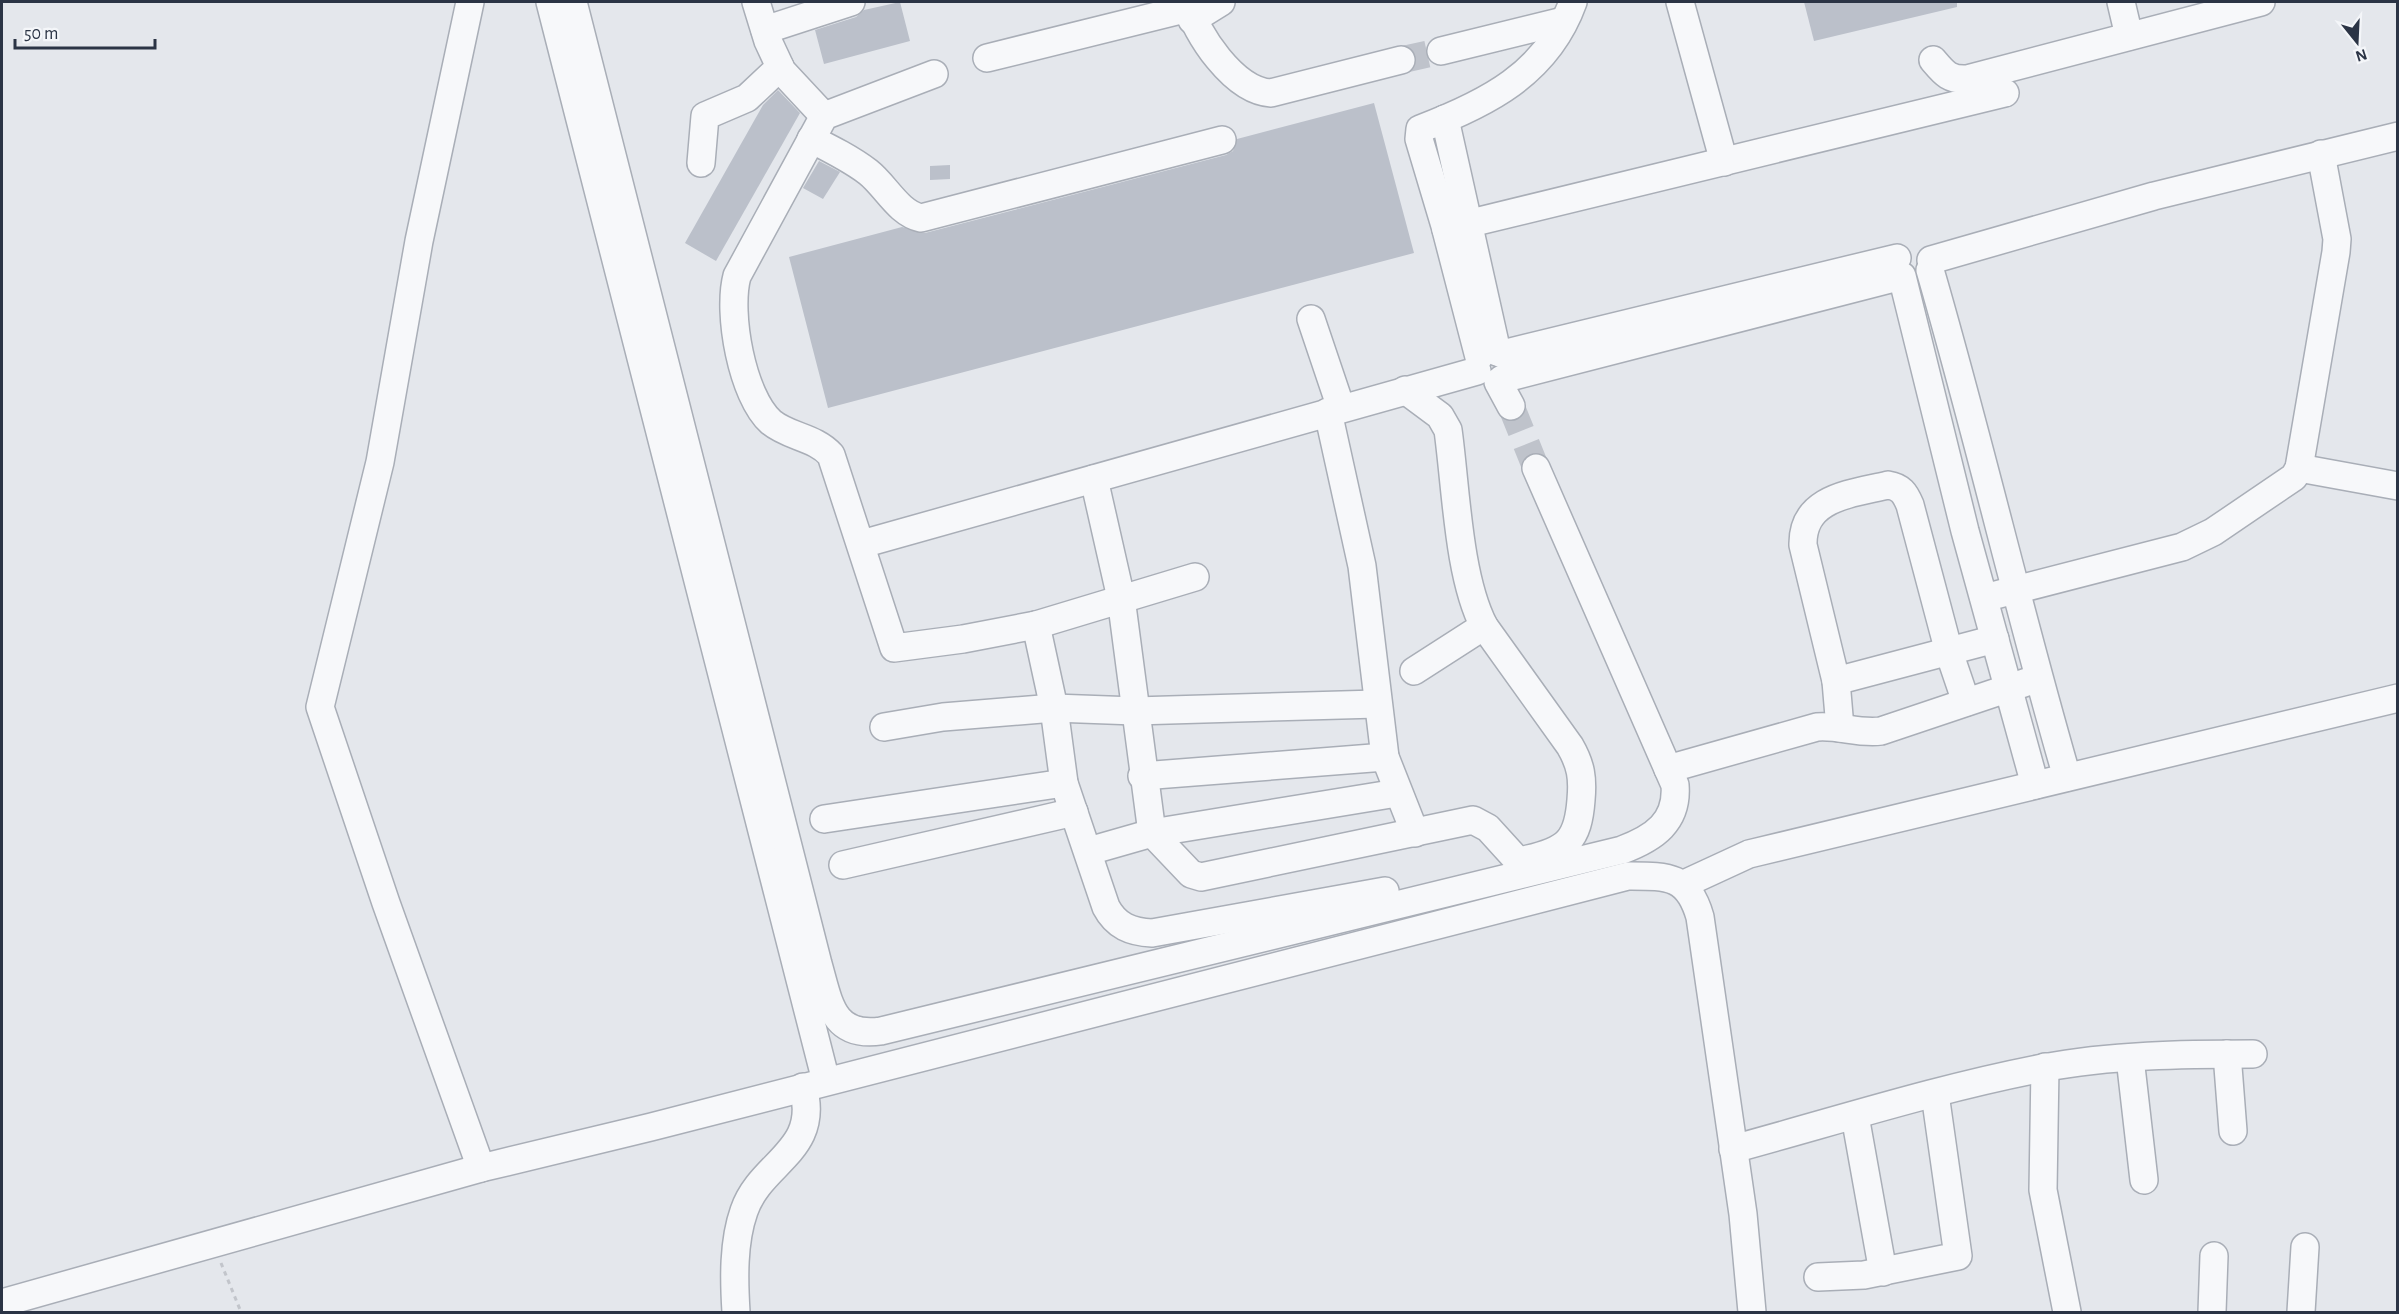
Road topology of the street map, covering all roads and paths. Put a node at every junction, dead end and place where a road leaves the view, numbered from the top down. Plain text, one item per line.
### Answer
1 (470, 2) edge
2 (550, 2) edge
3 (573, 2) edge
4 (756, 2) edge
5 (851, 2) edge
6 (1221, 2) edge
7 (1680, 2) edge
8 (2121, 2) edge
9 (2258, 2) edge
10 (1189, 10) edge
11 (1568, 11) edge
12 (765, 30) junction
13 (2129, 36) junction
14 (1441, 51) tunnel mouth
15 (987, 58) dead end
16 (1401, 60) tunnel mouth
17 (1933, 60) dead end
18 (780, 67) junction
19 (934, 74) dead end
20 (2005, 93) dead end
21 (817, 127) junction
22 (2397, 136) edge
23 (1222, 140) dead end
24 (2321, 154) junction
25 (1724, 162) junction
26 (701, 163) dead end
27 (1457, 226) junction
28 (1930, 265) junction
29 (1900, 267) junction
30 (1311, 319) dead end
31 (1492, 366) junction
32 (1406, 390) junction
33 (1511, 406) tunnel mouth
34 (1334, 410) junction
35 (1536, 468) tunnel mouth
36 (2298, 468) junction
37 (1094, 479) junction
38 (2397, 486) edge
39 (861, 544) junction
40 (1195, 577) dead end
41 (2014, 590) junction
42 (1121, 598) junction
43 (1984, 598) junction
44 (1036, 624) junction
45 (1484, 626) junction
46 (1995, 639) junction
47 (1949, 652) junction
48 (1414, 670) dead end
49 (2038, 678) junction
50 (1836, 681) junction
51 (2009, 688) junction
52 (2397, 698) edge
53 (1966, 702) junction
54 (1377, 704) junction
55 (1054, 708) junction
56 (1135, 711) junction
57 (884, 727) dead end
58 (1840, 728) junction
59 (1385, 757) junction
60 (1668, 769) junction
61 (1142, 776) junction
62 (2067, 777) junction
63 (1064, 783) junction
64 (2035, 785) junction
65 (1397, 793) junction
66 (1074, 812) junction
67 (824, 819) dead end
68 (1152, 832) junction
69 (1415, 833) junction
70 (1089, 851) junction
71 (1518, 861) junction
72 (843, 865) dead end
73 (1684, 885) junction
74 (2130, 1058) junction
75 (2045, 1067) junction
76 (815, 1084) junction
77 (1935, 1094) junction
78 (1856, 1116) junction
79 (2233, 1131) dead end
80 (1733, 1149) junction
81 (481, 1168) junction
82 (2144, 1180) dead end
83 (214, 1245) junction
84 (2305, 1247) dead end
85 (2214, 1256) dead end
86 (1883, 1272) junction
87 (1818, 1277) dead end
88 (2, 1303) edge
89 (241, 1312) edge
90 (736, 1312) edge
91 (1752, 1312) edge
92 (2067, 1312) edge
93 (2212, 1312) edge
94 (2301, 1312) edge

1 - 81 street
2 - 76 street
3 - 60 street
4 - 12 street
5 - 12 street
6 - 10 street
7 - 25 street
8 - 13 street
9 - 13 street
10 - 15 street
10 - 16 street
11 - 14 street
11 - 27 street
12 - 18 street
13 - 17 street
18 - 21 street
18 - 26 street
19 - 21 street
20 - 25 street
21 - 23 street
21 - 39 street
22 - 24 street
24 - 28 street
24 - 36 street
25 - 27 street
27 - 31 street
28 - 29 street
28 - 41 street
29 - 31 street
29 - 43 street
30 - 34 street
31 - 32 street
31 - 33 street
32 - 34 street
32 - 45 street
34 - 37 street
34 - 54 street
35 - 60 street
36 - 38 street
36 - 41 street
37 - 39 street
37 - 42 street
39 - 44 street
40 - 42 street
41 - 43 street
41 - 49 street
42 - 44 street
42 - 56 street
43 - 46 street
44 - 55 street
45 - 48 street
45 - 71 street
46 - 47 street
46 - 51 street
47 - 50 street
47 - 50 street
47 - 53 street
49 - 51 street
49 - 62 street
50 - 58 street
51 - 53 street
51 - 64 street
52 - 62 street
53 - 58 street
54 - 56 street
54 - 59 street
55 - 56 street
55 - 57 street
55 - 63 street
56 - 61 street
58 - 60 street
59 - 61 street
59 - 65 street
61 - 68 street
62 - 64 street
63 - 66 street
63 - 67 street
64 - 73 street
65 - 68 street
65 - 69 street
66 - 70 street
66 - 72 street
68 - 69 street
68 - 70 street
69 - 71 street
70 - 71 street
73 - 76 street
73 - 80 street
74 - 75 street
74 - 79 street
74 - 82 street
75 - 77 street
75 - 92 street
76 - 81 street
76 - 90 street
77 - 78 street
77 - 86 street
78 - 80 street
78 - 86 street
80 - 91 street
81 - 83 street
83 - 88 street
83 - 89 path
84 - 94 street
85 - 93 street
86 - 87 street

